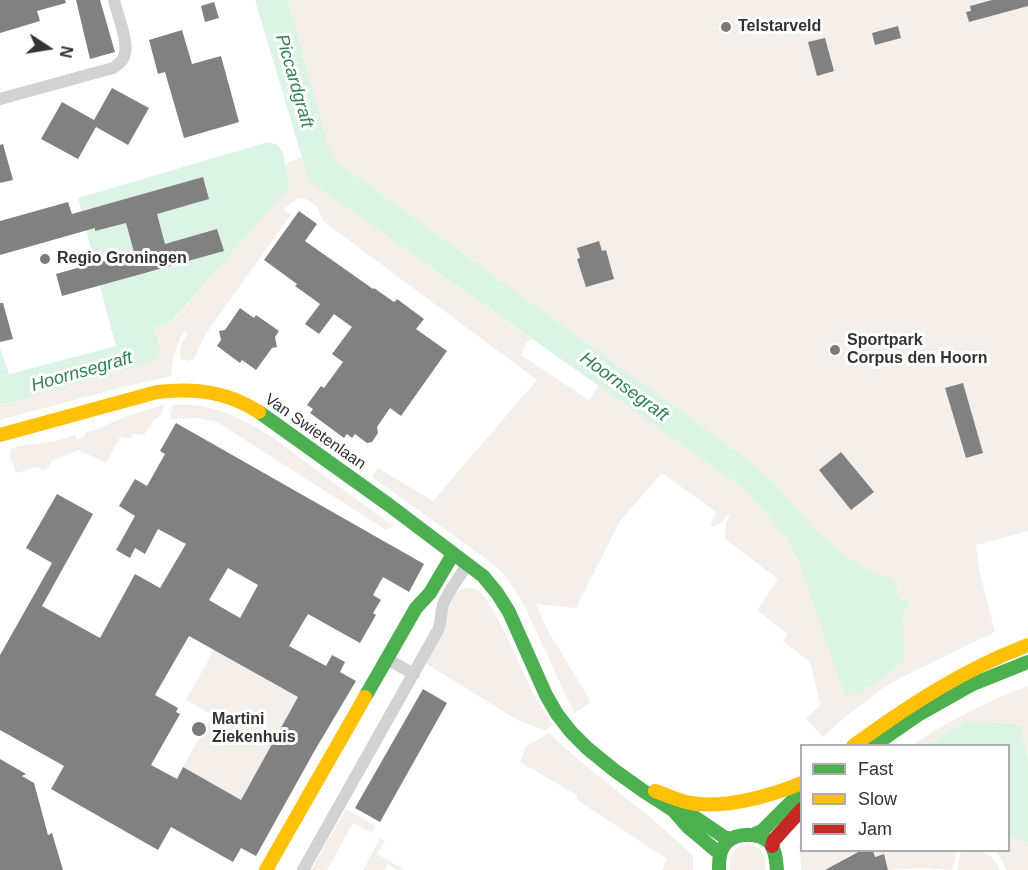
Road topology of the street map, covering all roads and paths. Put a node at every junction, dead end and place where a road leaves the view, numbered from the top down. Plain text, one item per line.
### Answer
1 (114, 0) edge
2 (0, 99) edge
3 (0, 435) edge
4 (453, 554) junction
5 (467, 564) junction
6 (1028, 645) edge
7 (387, 659) junction
8 (1028, 662) edge
9 (414, 674) junction
10 (856, 744) edge
11 (876, 744) edge
12 (625, 778) junction
13 (800, 783) edge
14 (800, 792) edge
15 (800, 810) edge
16 (673, 811) junction
17 (755, 834) junction
18 (731, 839) junction
19 (772, 846) junction
20 (720, 854) junction
21 (266, 870) edge
22 (303, 870) edge
23 (719, 870) edge
24 (777, 870) edge

1 - 2 street
3 - 4 street, Van Swietenlaan
4 - 5 street, Van Swietenlaan
4 - 7 street
5 - 9 street
5 - 12 street, Van Swietenlaan
6 - 10 street
7 - 9 street
7 - 21 street
8 - 11 street
9 - 22 street
12 - 13 street
12 - 16 street, Van Swietenlaan
14 - 17 street
15 - 19 street
16 - 18 street, Van Swietenlaan
16 - 20 street, Van Swietenlaan
17 - 18 street
17 - 19 street
18 - 20 street
19 - 24 street
20 - 23 street

